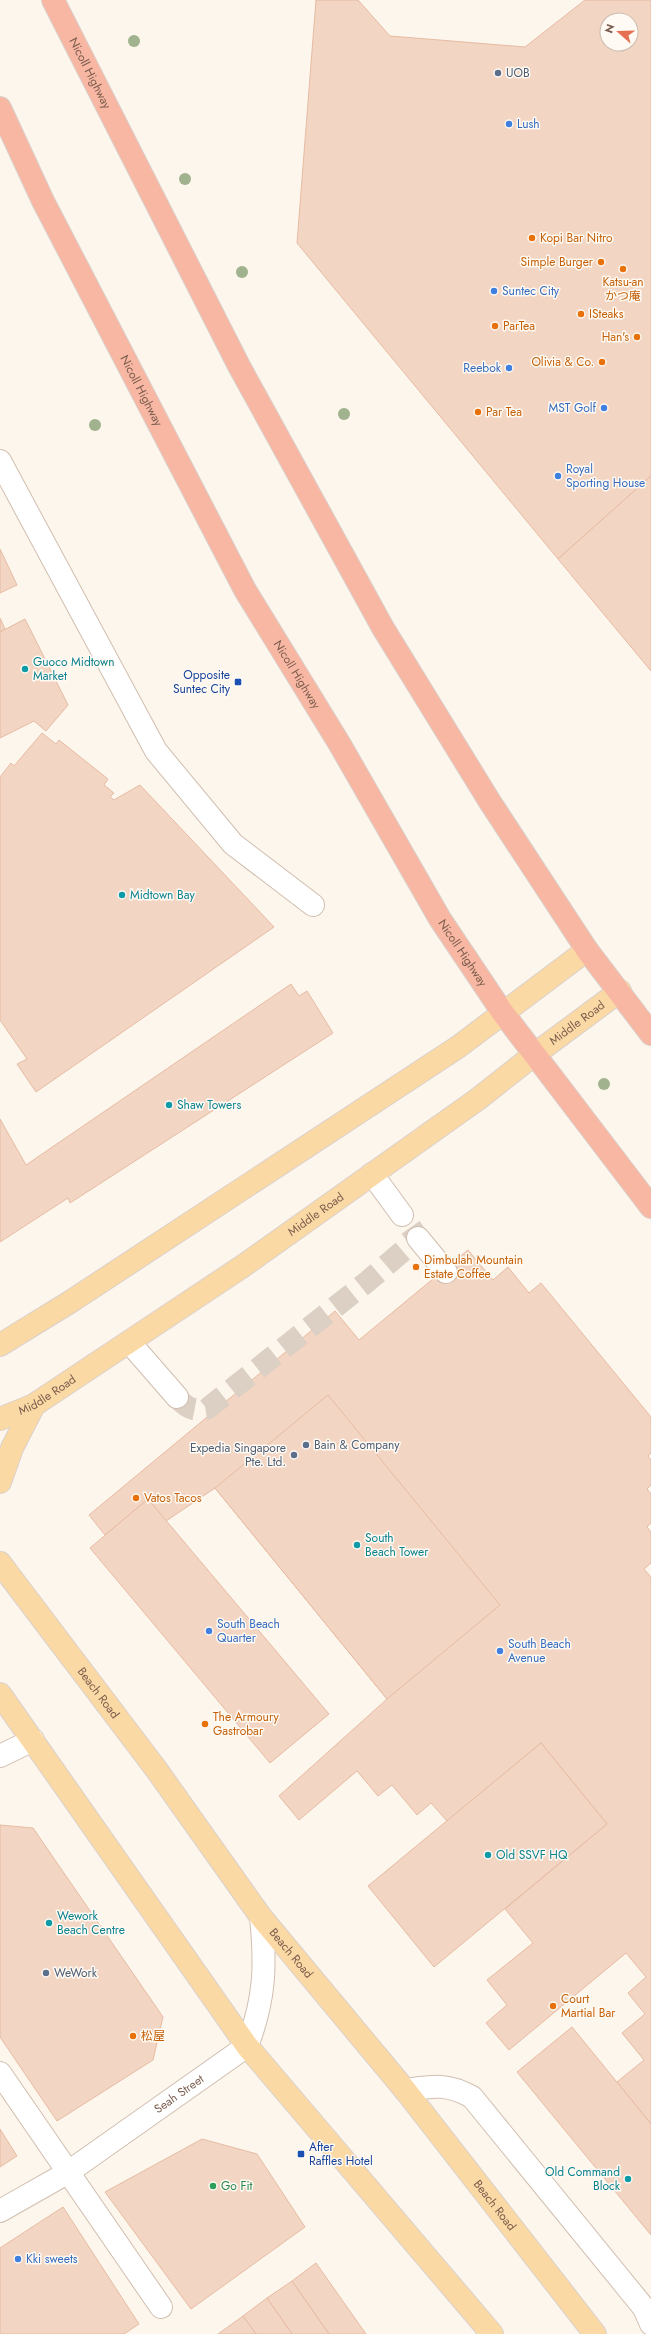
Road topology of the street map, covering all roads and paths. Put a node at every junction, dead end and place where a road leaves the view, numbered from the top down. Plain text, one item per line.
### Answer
1 (53, 0) edge
2 (0, 108) edge
3 (6, 135) edge
4 (0, 461) edge
5 (312, 905) dead end
6 (587, 950) junction
7 (620, 991) junction
8 (504, 1013) junction
9 (651, 1034) edge
10 (535, 1054) junction
11 (372, 1174) junction
12 (651, 1207) edge
13 (402, 1215) tunnel mouth
14 (418, 1238) dead end
15 (446, 1272) dead end
16 (130, 1343) junction
17 (0, 1345) edge
18 (177, 1397) tunnel mouth
19 (34, 1405) junction
20 (0, 1419) edge
21 (0, 1482) edge
22 (0, 1563) edge
23 (0, 1694) edge
24 (32, 1740) junction
25 (0, 1756) edge
26 (261, 1917) junction
27 (247, 2046) junction
28 (0, 2073) edge
29 (405, 2090) junction
30 (67, 2173) junction
31 (0, 2211) edge
32 (162, 2307) dead end
33 (651, 2324) edge
34 (492, 2334) edge
35 (595, 2334) edge

1 - 6 highway, Nicoll Highway
2 - 3 highway, Nicoll Highway
3 - 8 highway, Nicoll Highway
4 - 5 street
6 - 7 highway, Nicoll Highway
6 - 8 main road
7 - 9 highway, Nicoll Highway
7 - 10 main road, Middle Road
8 - 10 highway, Nicoll Highway
8 - 17 main road
10 - 11 main road, Middle Road
10 - 12 highway, Nicoll Highway
11 - 13 street
11 - 16 main road, Middle Road
14 - 15 street
16 - 18 street
16 - 19 main road, Middle Road
19 - 20 main road, Middle Road
19 - 21 main road
22 - 26 main road, Beach Road
23 - 24 main road
24 - 25 street
24 - 27 main road
26 - 27 street
26 - 29 main road, Beach Road
27 - 30 street, Seah Street
27 - 34 main road
28 - 30 street
29 - 33 street
29 - 35 main road, Beach Road
30 - 31 street, Seah Street
30 - 32 street

